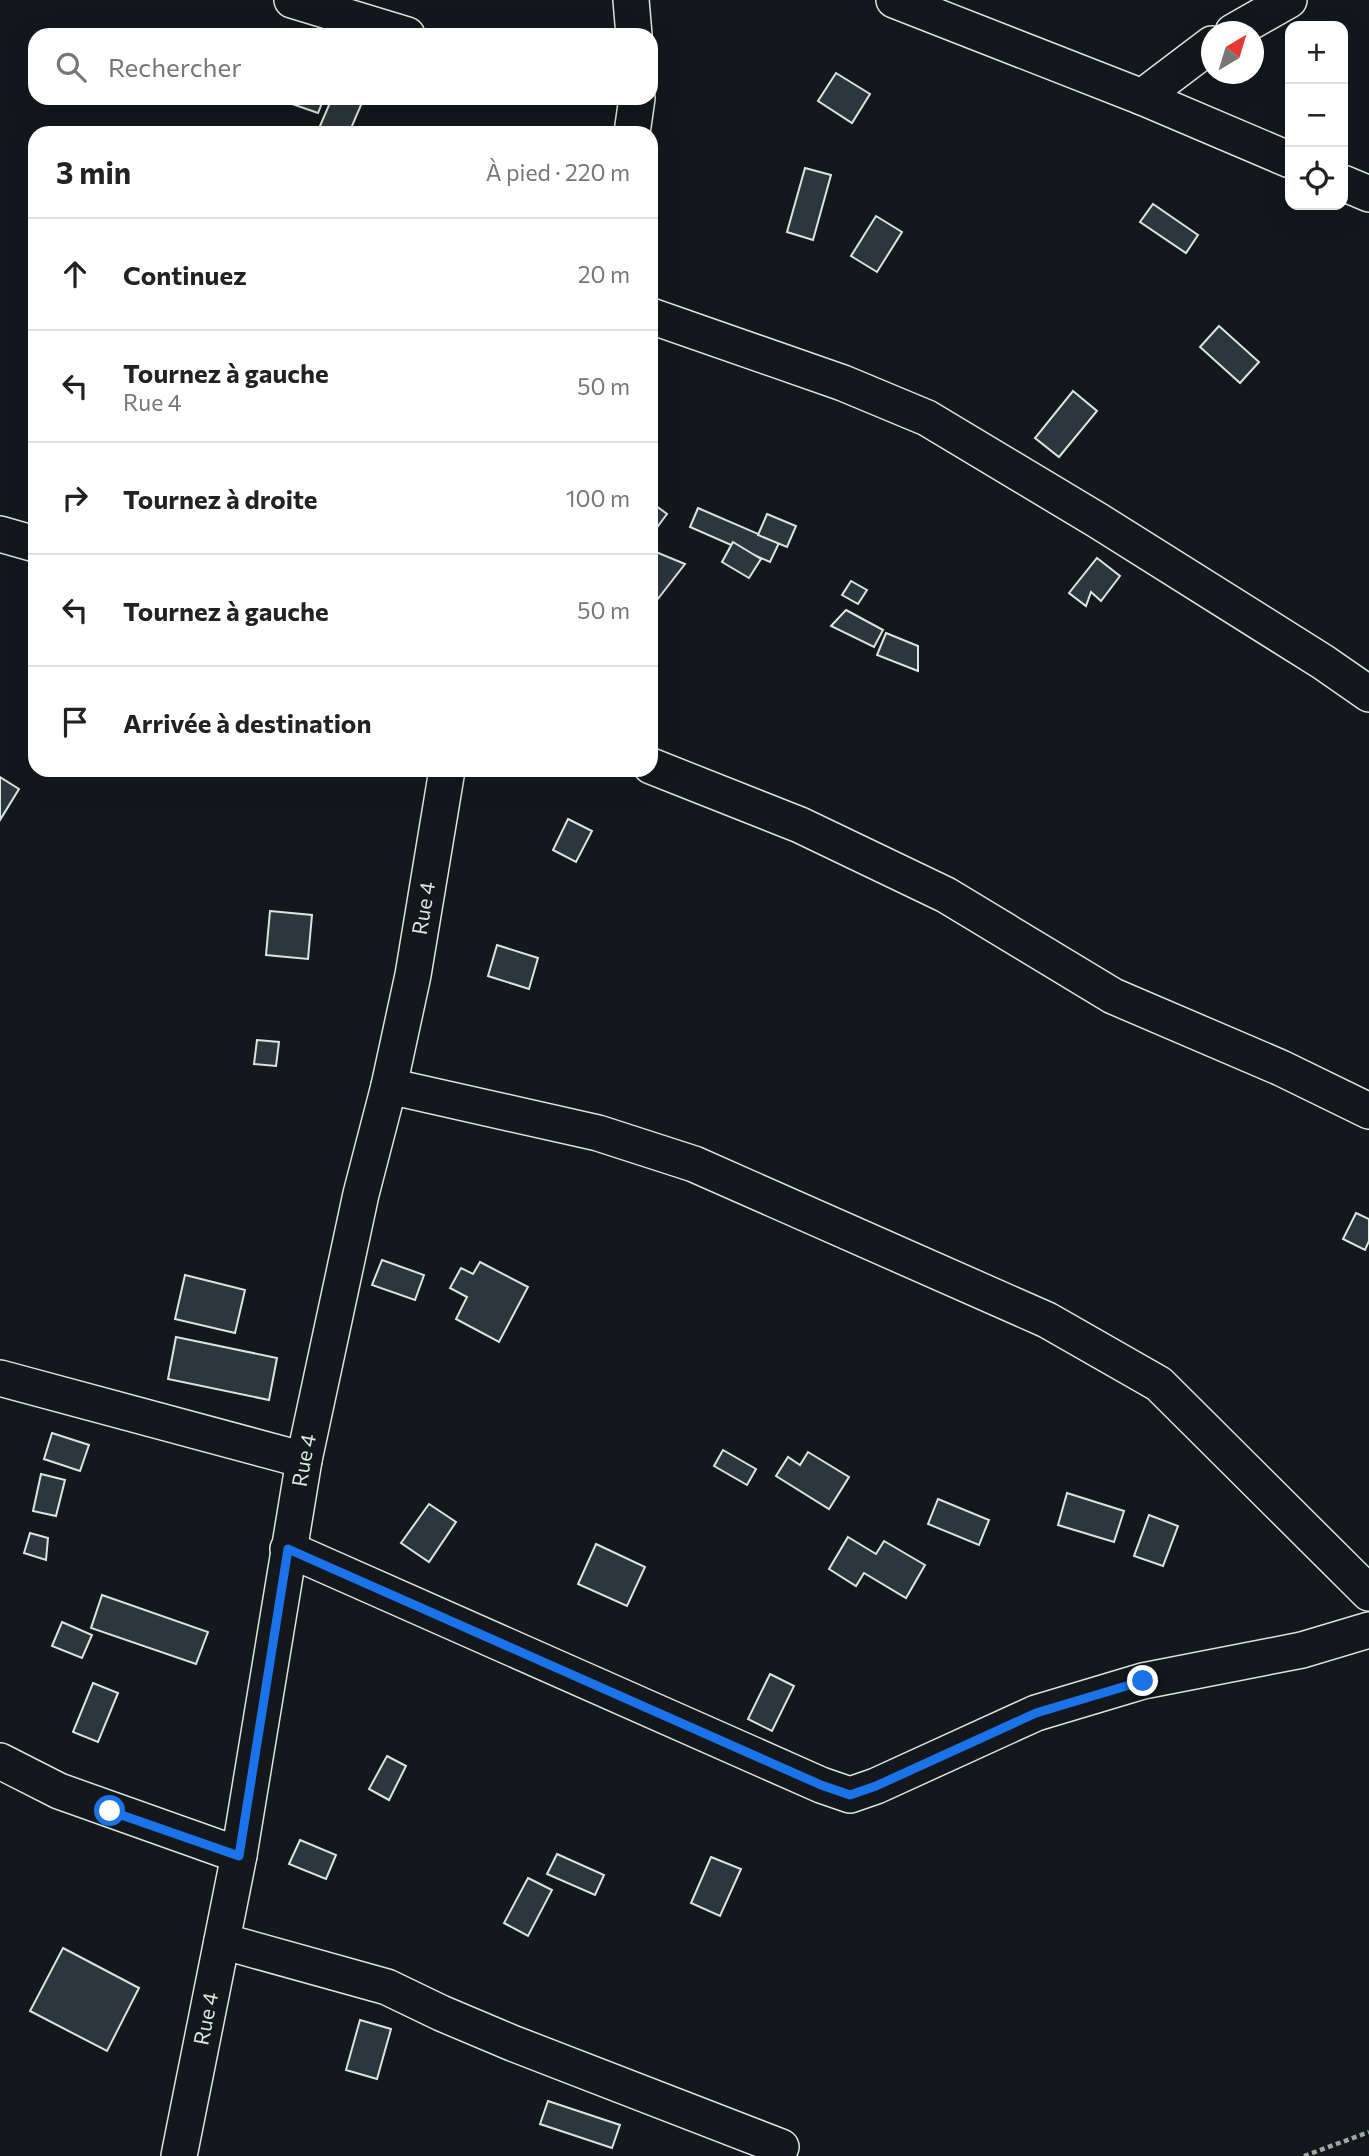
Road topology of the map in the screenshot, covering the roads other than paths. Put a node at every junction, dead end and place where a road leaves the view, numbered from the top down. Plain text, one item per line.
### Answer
1 (292, 0) edge
2 (631, 0) edge
3 (894, 0) edge
4 (1289, 0) edge
5 (1252, 21) edge
6 (384, 28) edge
7 (633, 28) edge
8 (1201, 52) edge
9 (1142, 97) junction
10 (1285, 158) edge
11 (1348, 185) edge
12 (1369, 194) edge
13 (658, 318) edge
14 (0, 534) edge
15 (28, 542) edge
16 (1369, 694) edge
17 (658, 769) edge
18 (446, 777) edge
19 (389, 1086) junction
20 (1369, 1111) edge
21 (0, 1377) edge
22 (304, 1460) junction
23 (288, 1549) junction
24 (1369, 1593) edge
25 (1369, 1630) edge
26 (0, 1760) edge
27 (239, 1856) junction
28 (222, 1941) junction
29 (781, 2147) dead end
30 (179, 2156) edge

1 - 6 street
2 - 7 street
3 - 9 street
4 - 5 street
8 - 9 street
9 - 10 street
11 - 12 street
13 - 16 street
14 - 15 street
17 - 20 street
18 - 19 street, Rue 4
19 - 22 street, Rue 4
19 - 24 street
21 - 22 street
22 - 23 street, Rue 4
23 - 25 street
23 - 27 street, Rue 4
26 - 27 street
27 - 28 street, Rue 4
28 - 29 street
28 - 30 street, Rue 4

